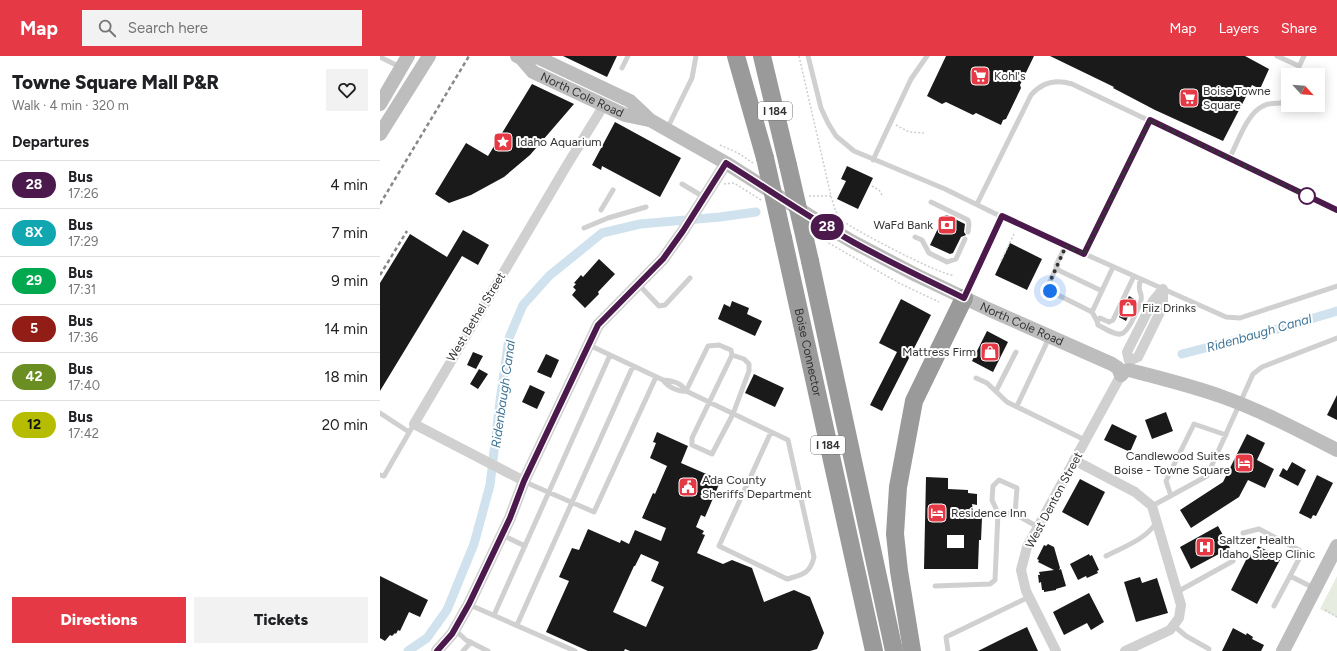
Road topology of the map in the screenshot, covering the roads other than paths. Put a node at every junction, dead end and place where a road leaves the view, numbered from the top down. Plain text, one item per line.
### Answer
1 (429, 56) edge
2 (628, 56) edge
3 (696, 56) edge
4 (736, 56) edge
5 (762, 56) edge
6 (808, 56) edge
7 (927, 56) edge
8 (1277, 56) edge
9 (1304, 56) edge
10 (380, 57) edge
11 (519, 57) edge
12 (537, 57) edge
13 (405, 62) edge
14 (1299, 66) joint
15 (622, 68) dead end
16 (1281, 102) edge
17 (380, 104) edge
18 (604, 105) junction
19 (650, 120) junction
20 (1150, 120) junction
21 (667, 129) junction
22 (380, 134) edge
23 (1229, 159) junction
24 (873, 160) junction
25 (726, 163) junction
26 (682, 184) dead end
27 (613, 190) dead end
28 (704, 197) junction
29 (931, 202) dead end
30 (977, 204) junction
31 (646, 207) dead end
32 (601, 210) dead end
33 (1337, 210) edge
34 (1002, 216) junction
35 (584, 228) dead end
36 (968, 232) dead end
37 (915, 237) dead end
38 (965, 239) dead end
39 (1066, 246) junction
40 (1084, 254) junction
41 (1113, 267) junction
42 (1056, 268) junction
43 (1134, 276) junction
44 (690, 278) dead end
45 (1141, 279) junction
46 (638, 284) junction
47 (1337, 286) edge
48 (1163, 289) junction
49 (1102, 291) junction
50 (964, 298) junction
51 (1092, 312) junction
52 (1097, 321) junction
53 (1049, 337) junction
54 (1337, 338) edge
55 (588, 345) junction
56 (1016, 352) dead end
57 (1081, 352) junction
58 (610, 355) junction
59 (732, 355) junction
60 (1128, 362) junction
61 (633, 366) junction
62 (1121, 375) junction
63 (656, 377) junction
64 (976, 378) dead end
65 (1179, 384) junction
66 (686, 391) junction
67 (996, 391) junction
68 (709, 402) junction
69 (1241, 404) junction
70 (1017, 406) junction
71 (380, 413) edge
72 (733, 414) junction
73 (411, 428) junction
74 (771, 432) junction
75 (1226, 435) junction
76 (1085, 440) junction
77 (1337, 450) edge
78 (1074, 460) junction
79 (380, 475) edge
80 (524, 481) junction
81 (549, 492) junction
82 (1171, 496) junction
83 (571, 503) junction
84 (1152, 506) junction
85 (998, 513) junction
86 (1015, 514) junction
87 (1156, 523) junction
88 (1038, 527) junction
89 (1243, 533) dead end
90 (502, 535) junction
91 (525, 546) junction
92 (1337, 546) edge
93 (1106, 556) dead end
94 (1233, 561) dead end
95 (1290, 576) junction
96 (935, 586) dead end
97 (1315, 589) junction
98 (1177, 592) junction
99 (1029, 596) junction
100 (469, 604) junction
101 (1274, 606) dead end
102 (494, 615) junction
103 (1173, 625) junction
104 (516, 626) junction
105 (454, 630) junction
106 (471, 642) junction
107 (1209, 649) dead end
108 (437, 651) edge
109 (463, 651) edge
110 (488, 651) edge
111 (575, 651) edge
112 (874, 651) edge
113 (894, 651) edge
114 (912, 651) edge
115 (948, 651) edge
116 (1056, 651) edge
117 (1125, 651) edge
118 (1283, 651) edge

1 - 22 main road
2 - 15 lane
3 - 21 lane
4 - 112 highway, Boise Connector / I 184, bridge
5 - 113 highway, Boise Connector / I 184, bridge
6 - 24 lane
7 - 24 lane
8 - 14 lane
9 - 14 lane
10 - 13 lane
11 - 12 main road, North Cole Road
11 - 18 main road, North Cole Road
12 - 19 main road, North Cole Road
13 - 17 main road
16 - 23 lane
18 - 19 main road, North Cole Road
18 - 73 street, West Bethel Street
19 - 21 main road, North Cole Road
20 - 23 lane
20 - 30 lane
20 - 40 lane
21 - 25 main road, North Cole Road
23 - 33 lane
24 - 30 lane
25 - 28 street
25 - 50 main road, North Cole Road
26 - 28 lane
27 - 32 lane
28 - 46 street
29 - 36 lane
30 - 34 lane
31 - 35 lane
34 - 39 lane
34 - 50 lane
37 - 38 lane
39 - 40 lane
39 - 42 lane
40 - 41 lane
41 - 43 lane
41 - 49 lane
42 - 49 lane
42 - 51 lane
43 - 45 lane
43 - 52 lane
44 - 46 lane
45 - 48 lane
45 - 52 lane
46 - 55 street
47 - 48 lane
48 - 60 street
49 - 51 lane
50 - 53 main road, North Cole Road
50 - 114 highway
51 - 52 lane
53 - 57 main road, North Cole Road
53 - 70 lane
54 - 69 lane
55 - 58 lane
55 - 80 street
56 - 67 lane
57 - 60 main road, North Cole Road
57 - 62 main road, North Cole Road
58 - 61 lane
58 - 81 lane
59 - 66 lane
59 - 68 lane
59 - 72 lane
60 - 65 main road, North Cole Road
61 - 63 lane
61 - 83 lane
62 - 65 main road, North Cole Road
62 - 76 street, West Denton Street
63 - 66 lane
63 - 83 lane
64 - 67 lane
65 - 69 main road, North Cole Road
66 - 68 lane
67 - 70 lane
68 - 72 lane
68 - 72 lane
69 - 75 lane
69 - 77 main road, North Cole Road
70 - 76 lane
71 - 73 lane
72 - 74 lane
73 - 79 lane
73 - 80 street
74 - 74 lane
75 - 82 lane
75 - 82 lane
76 - 78 street, West Denton Street
78 - 84 street
78 - 88 street, West Denton Street
80 - 81 lane
80 - 90 street
81 - 83 lane
81 - 91 lane
82 - 84 lane
83 - 104 lane
84 - 87 street
85 - 86 lane
85 - 86 lane
85 - 96 lane
86 - 88 lane
87 - 93 lane
87 - 98 street
88 - 99 street, West Denton Street
89 - 95 lane
90 - 91 lane
90 - 100 street
91 - 102 lane
92 - 97 main road
94 - 98 lane
95 - 97 lane
95 - 101 lane
97 - 118 main road
98 - 103 street
99 - 115 lane
99 - 116 street, West Denton Street
100 - 102 lane
100 - 105 street
102 - 104 lane
103 - 107 lane
103 - 117 street
104 - 111 lane
105 - 106 lane
105 - 108 street
106 - 109 lane
106 - 110 lane

